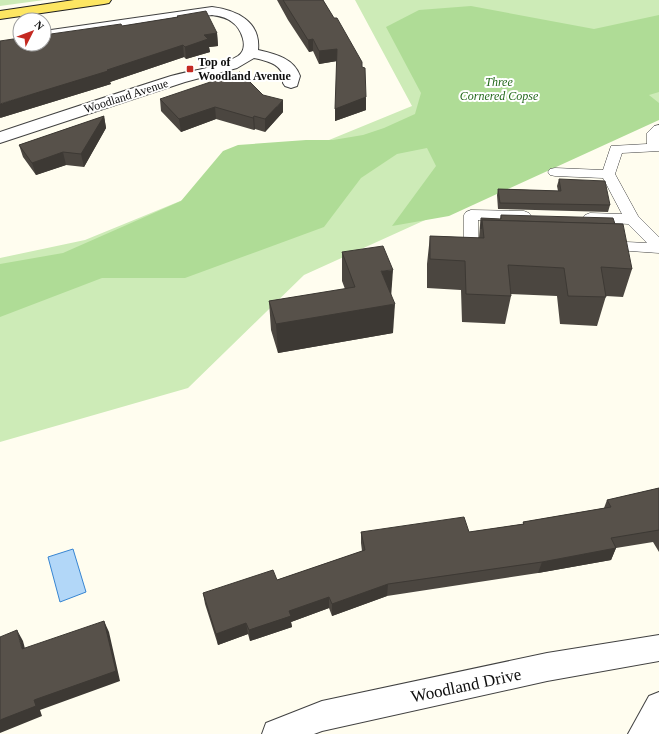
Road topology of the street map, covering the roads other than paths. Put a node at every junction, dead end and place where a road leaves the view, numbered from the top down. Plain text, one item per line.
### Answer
1 (104, 0) edge
2 (0, 15) edge
3 (52, 34) edge
4 (252, 53) junction
5 (291, 83) dead end
6 (659, 130) edge
7 (0, 138) edge
8 (656, 147) edge
9 (555, 172) dead end
10 (608, 174) junction
11 (540, 217) edge
12 (578, 218) edge
13 (632, 219) junction
14 (502, 243) edge
15 (588, 246) edge
16 (659, 247) edge
17 (659, 648) edge
18 (659, 706) edge
19 (277, 734) edge
20 (643, 734) edge

1 - 2 main road
3 - 4 street
4 - 5 street
4 - 7 street, Woodland Avenue
6 - 8 lane
8 - 10 lane
9 - 10 lane
10 - 13 lane
11 - 14 lane
12 - 13 lane
13 - 16 lane
15 - 16 lane
17 - 19 street, Woodland Drive
18 - 20 street

